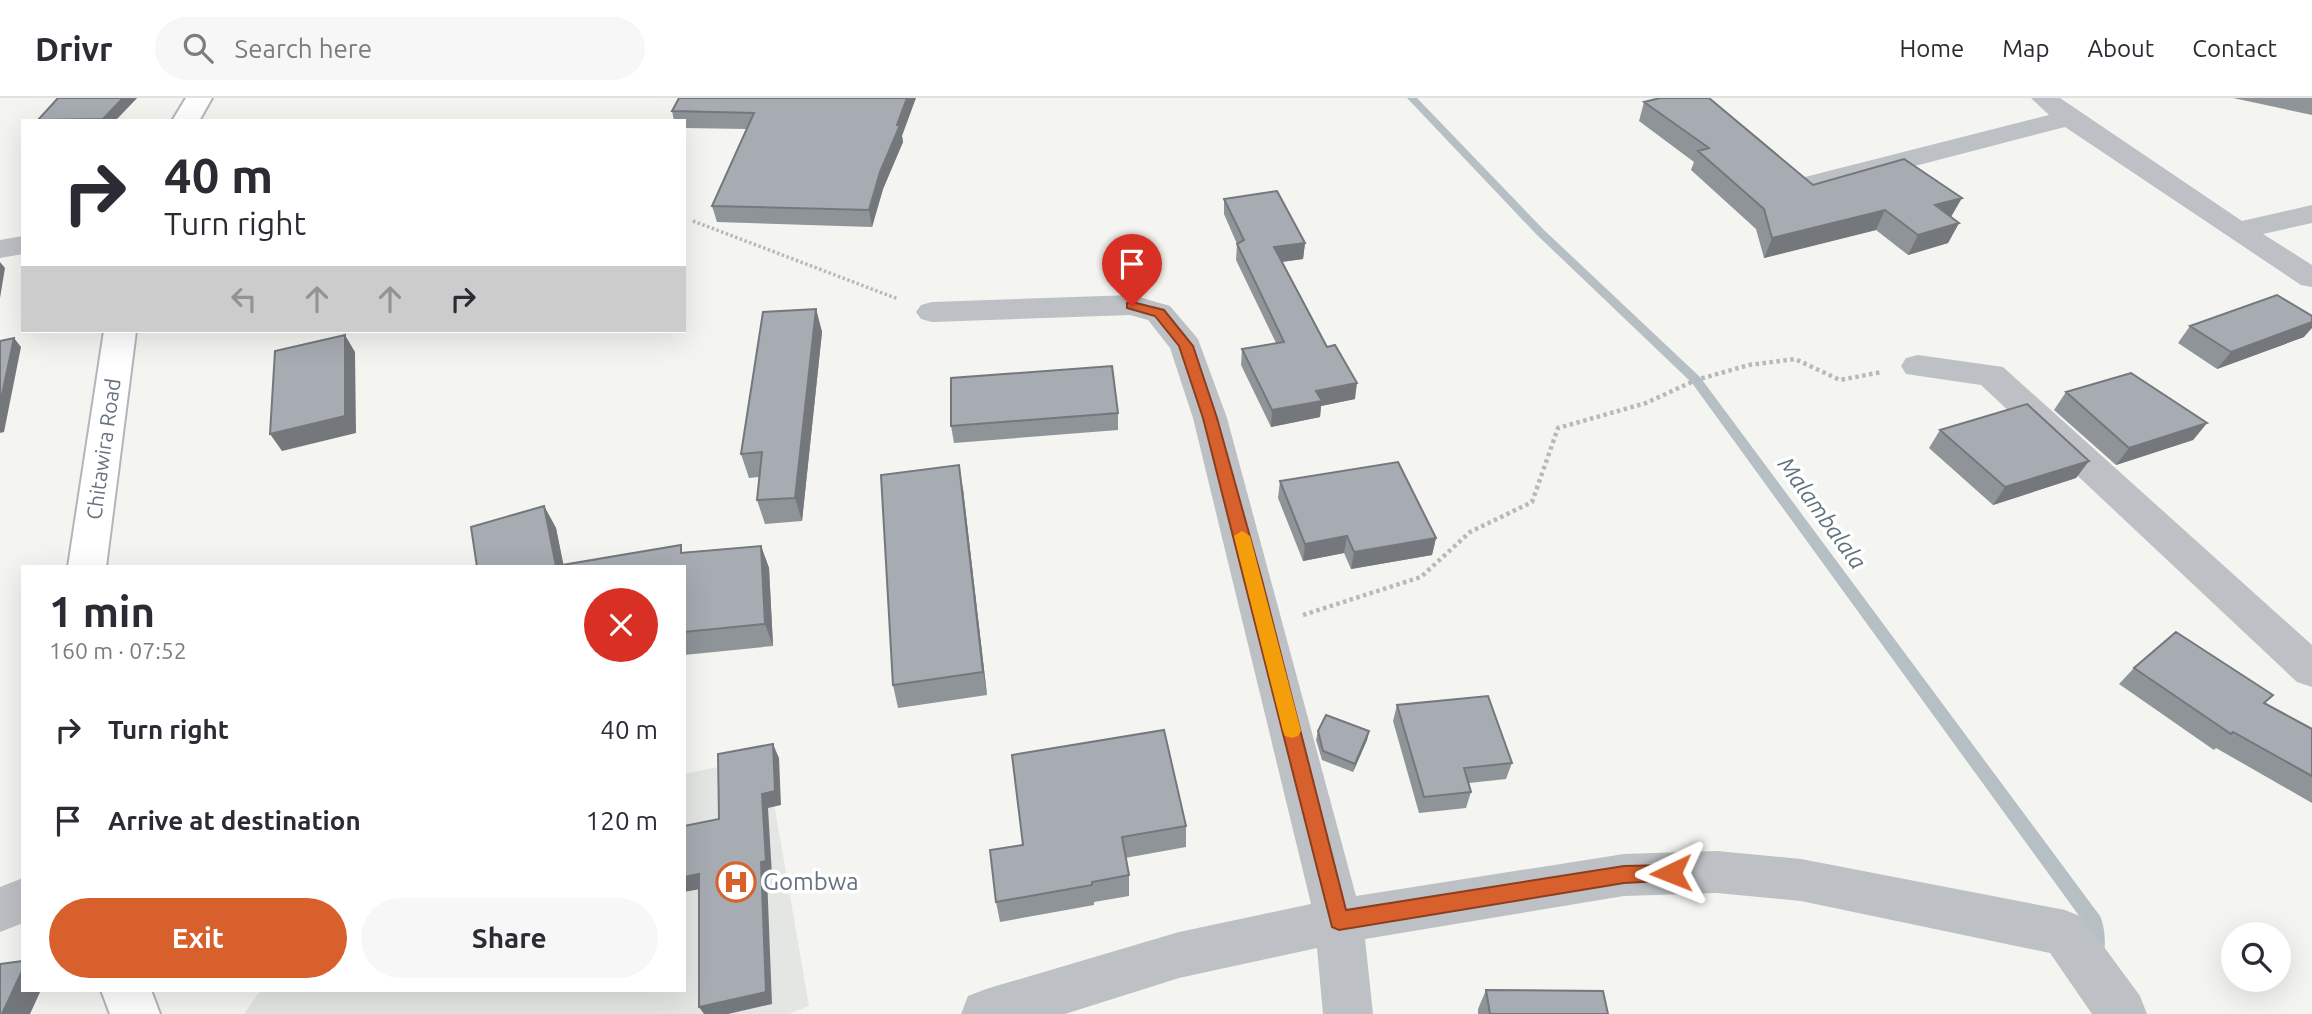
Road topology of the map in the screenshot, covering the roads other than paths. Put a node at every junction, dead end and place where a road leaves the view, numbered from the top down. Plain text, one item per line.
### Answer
1 (199, 98) edge
2 (2044, 98) edge
3 (2068, 118) junction
4 (186, 119) edge
5 (1815, 183) edge
6 (2312, 214) edge
7 (2237, 231) junction
8 (21, 245) edge
9 (0, 249) edge
10 (2312, 278) edge
11 (932, 312) road end
12 (120, 333) edge
13 (1917, 366) road end
14 (87, 565) edge
15 (2312, 670) edge
16 (21, 901) edge
17 (0, 910) edge
18 (1339, 921) junction
19 (127, 992) edge
20 (135, 1014) edge
21 (986, 1014) edge
22 (1348, 1014) edge
23 (2122, 1014) edge

1 - 4 street
2 - 3 street
3 - 5 street
3 - 7 street
6 - 7 street
7 - 10 street
8 - 9 street
11 - 18 street
12 - 14 street, Chitawira Road
13 - 15 street
16 - 17 street
18 - 21 street
18 - 22 street
18 - 23 street
19 - 20 street

